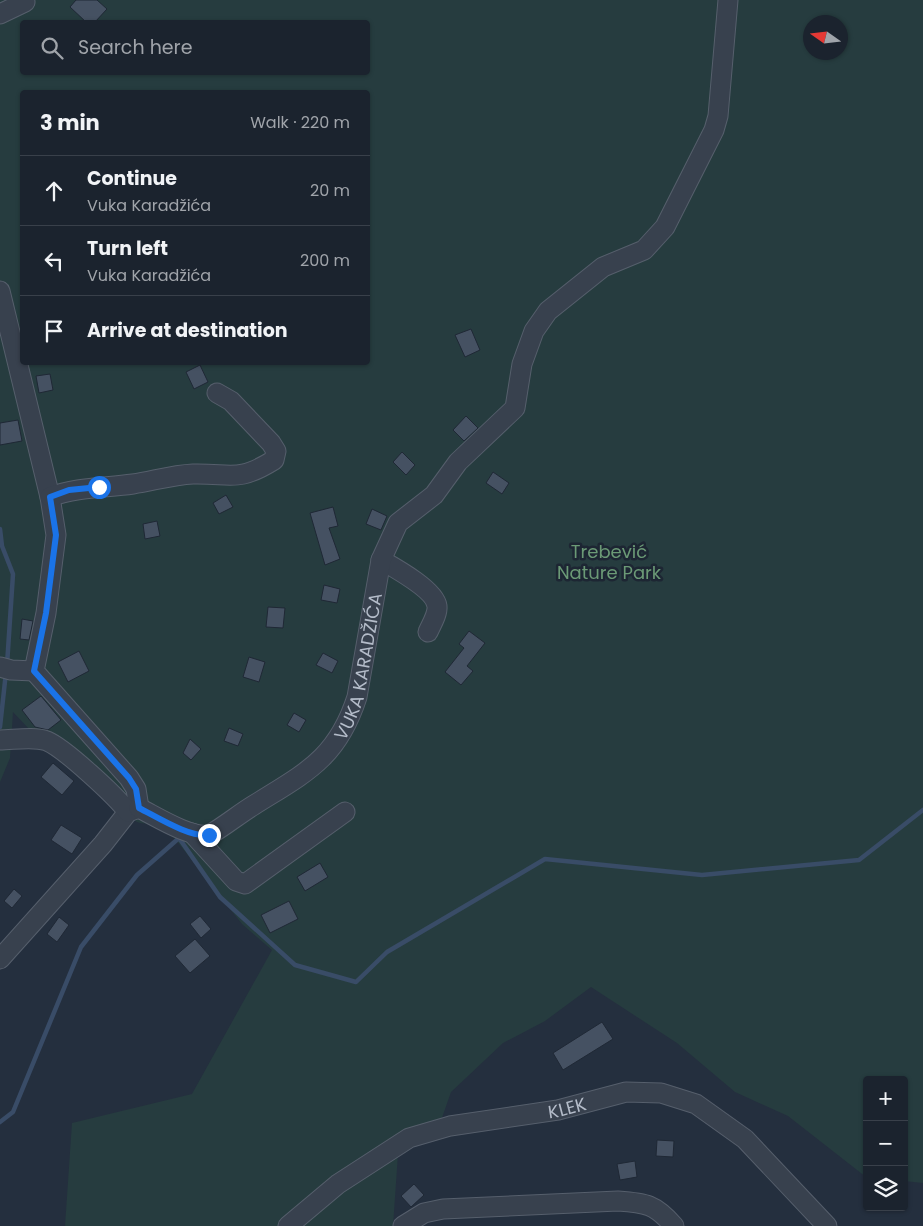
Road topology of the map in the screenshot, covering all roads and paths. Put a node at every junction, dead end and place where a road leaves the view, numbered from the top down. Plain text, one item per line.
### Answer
1 (728, 0) edge
2 (25, 2) dead end
3 (0, 14) edge
4 (0, 291) edge
5 (218, 393) dead end
6 (50, 497) junction
7 (381, 560) junction
8 (428, 632) dead end
9 (6, 669) edge
10 (34, 671) junction
11 (4, 740) edge
12 (134, 810) junction
13 (345, 812) dead end
14 (192, 833) junction
15 (3, 948) edge
16 (288, 1226) edge
17 (403, 1226) edge
18 (674, 1226) edge
19 (828, 1226) edge

1 - 7 street, VUKA KARADŽIĆA
2 - 3 street
4 - 6 street
5 - 6 street
6 - 10 street
7 - 8 street
7 - 14 street, VUKA KARADŽIĆA
9 - 10 street
10 - 12 street
11 - 12 street
12 - 14 street
12 - 15 street
13 - 14 street
16 - 19 street, KLEK
17 - 18 street

